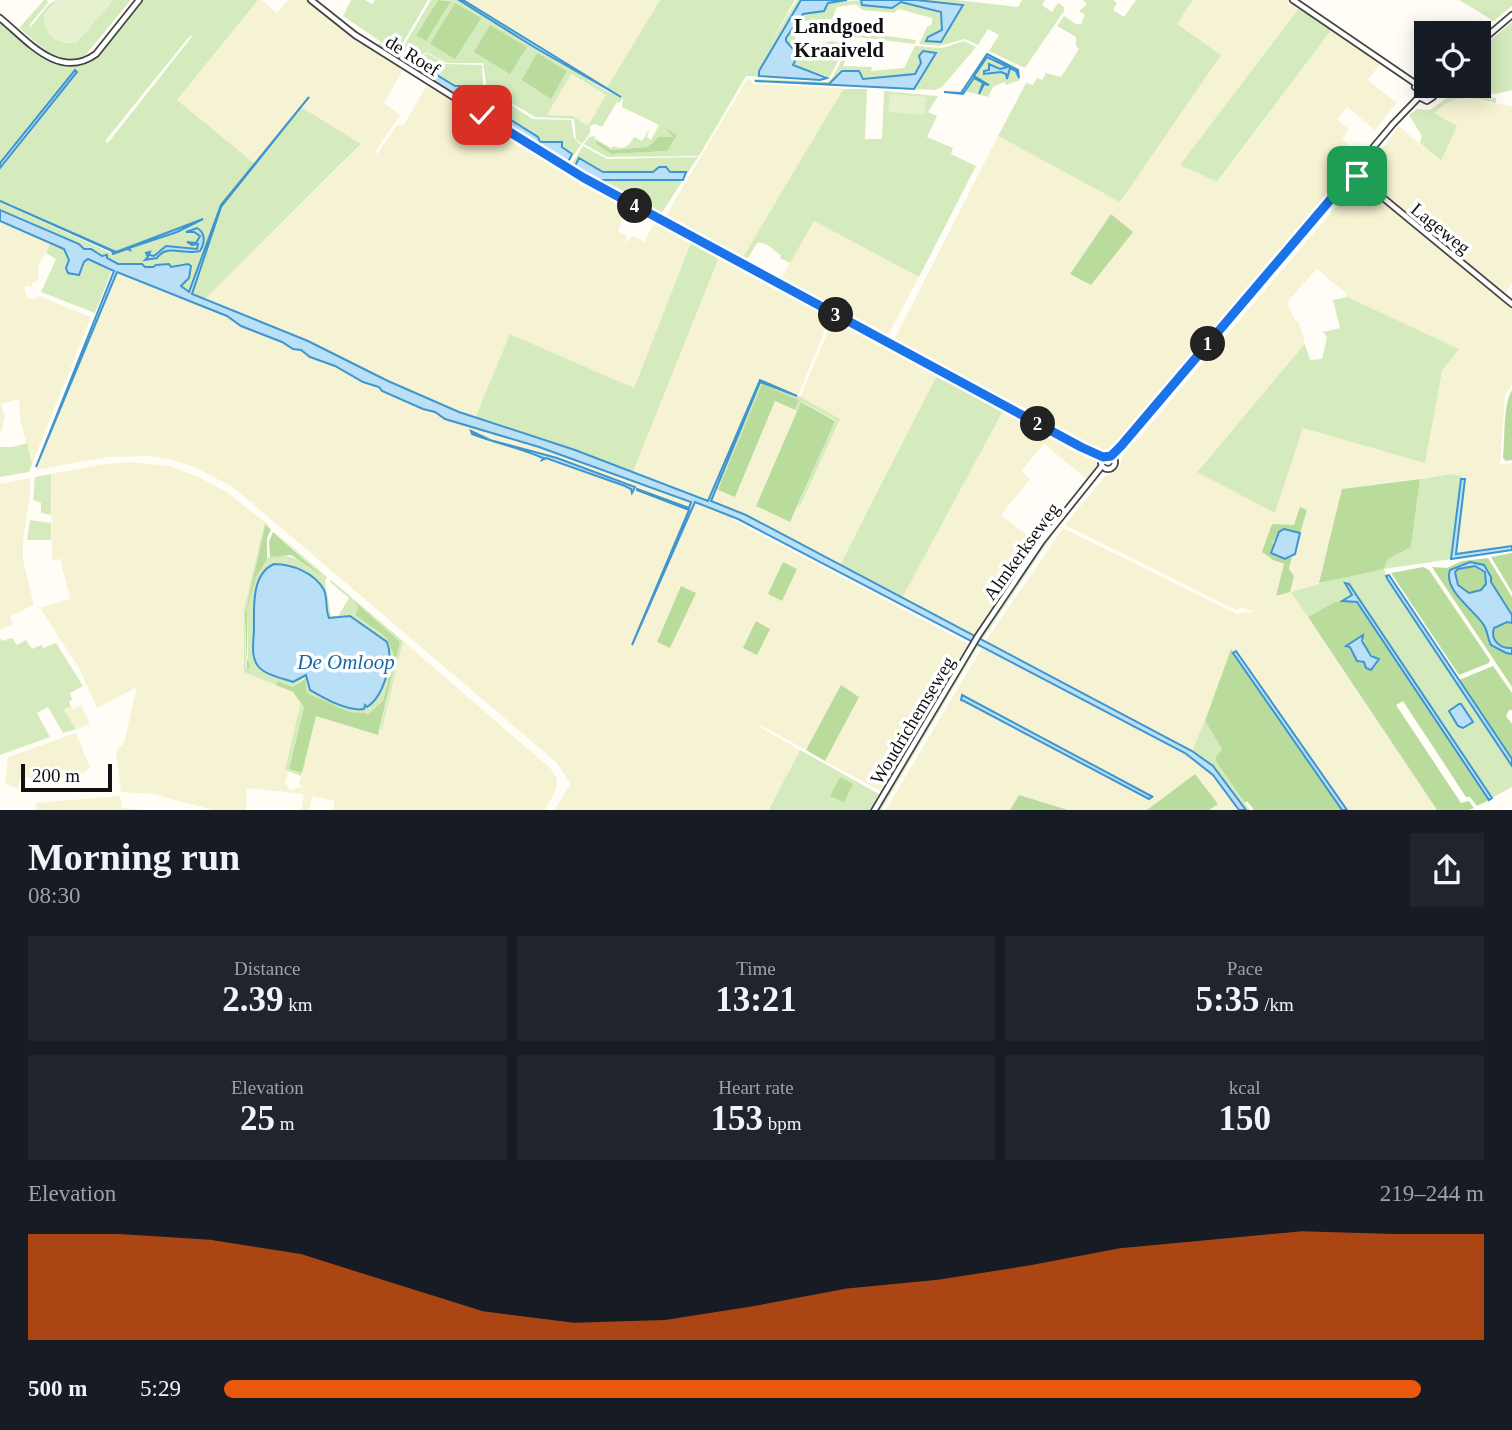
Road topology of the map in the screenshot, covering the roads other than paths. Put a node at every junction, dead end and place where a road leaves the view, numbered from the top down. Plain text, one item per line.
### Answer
1 (139, 0) edge
2 (312, 0) edge
3 (1293, 0) edge
4 (1512, 15) edge
5 (0, 18) edge
6 (1491, 33) edge
7 (1414, 86) edge
8 (1418, 98) edge
9 (1353, 173) junction
10 (1512, 304) edge
11 (1112, 457) junction
12 (1103, 463) junction
13 (973, 644) joint
14 (874, 810) edge

1 - 5 street
2 - 12 street, de Roef
3 - 7 street
4 - 6 street
8 - 9 street
9 - 10 street, Lageweg
9 - 11 street
11 - 12 street
11 - 12 street, Almkerkseweg
12 - 13 street, Almkerkseweg
13 - 14 street, Woudrichemseweg

